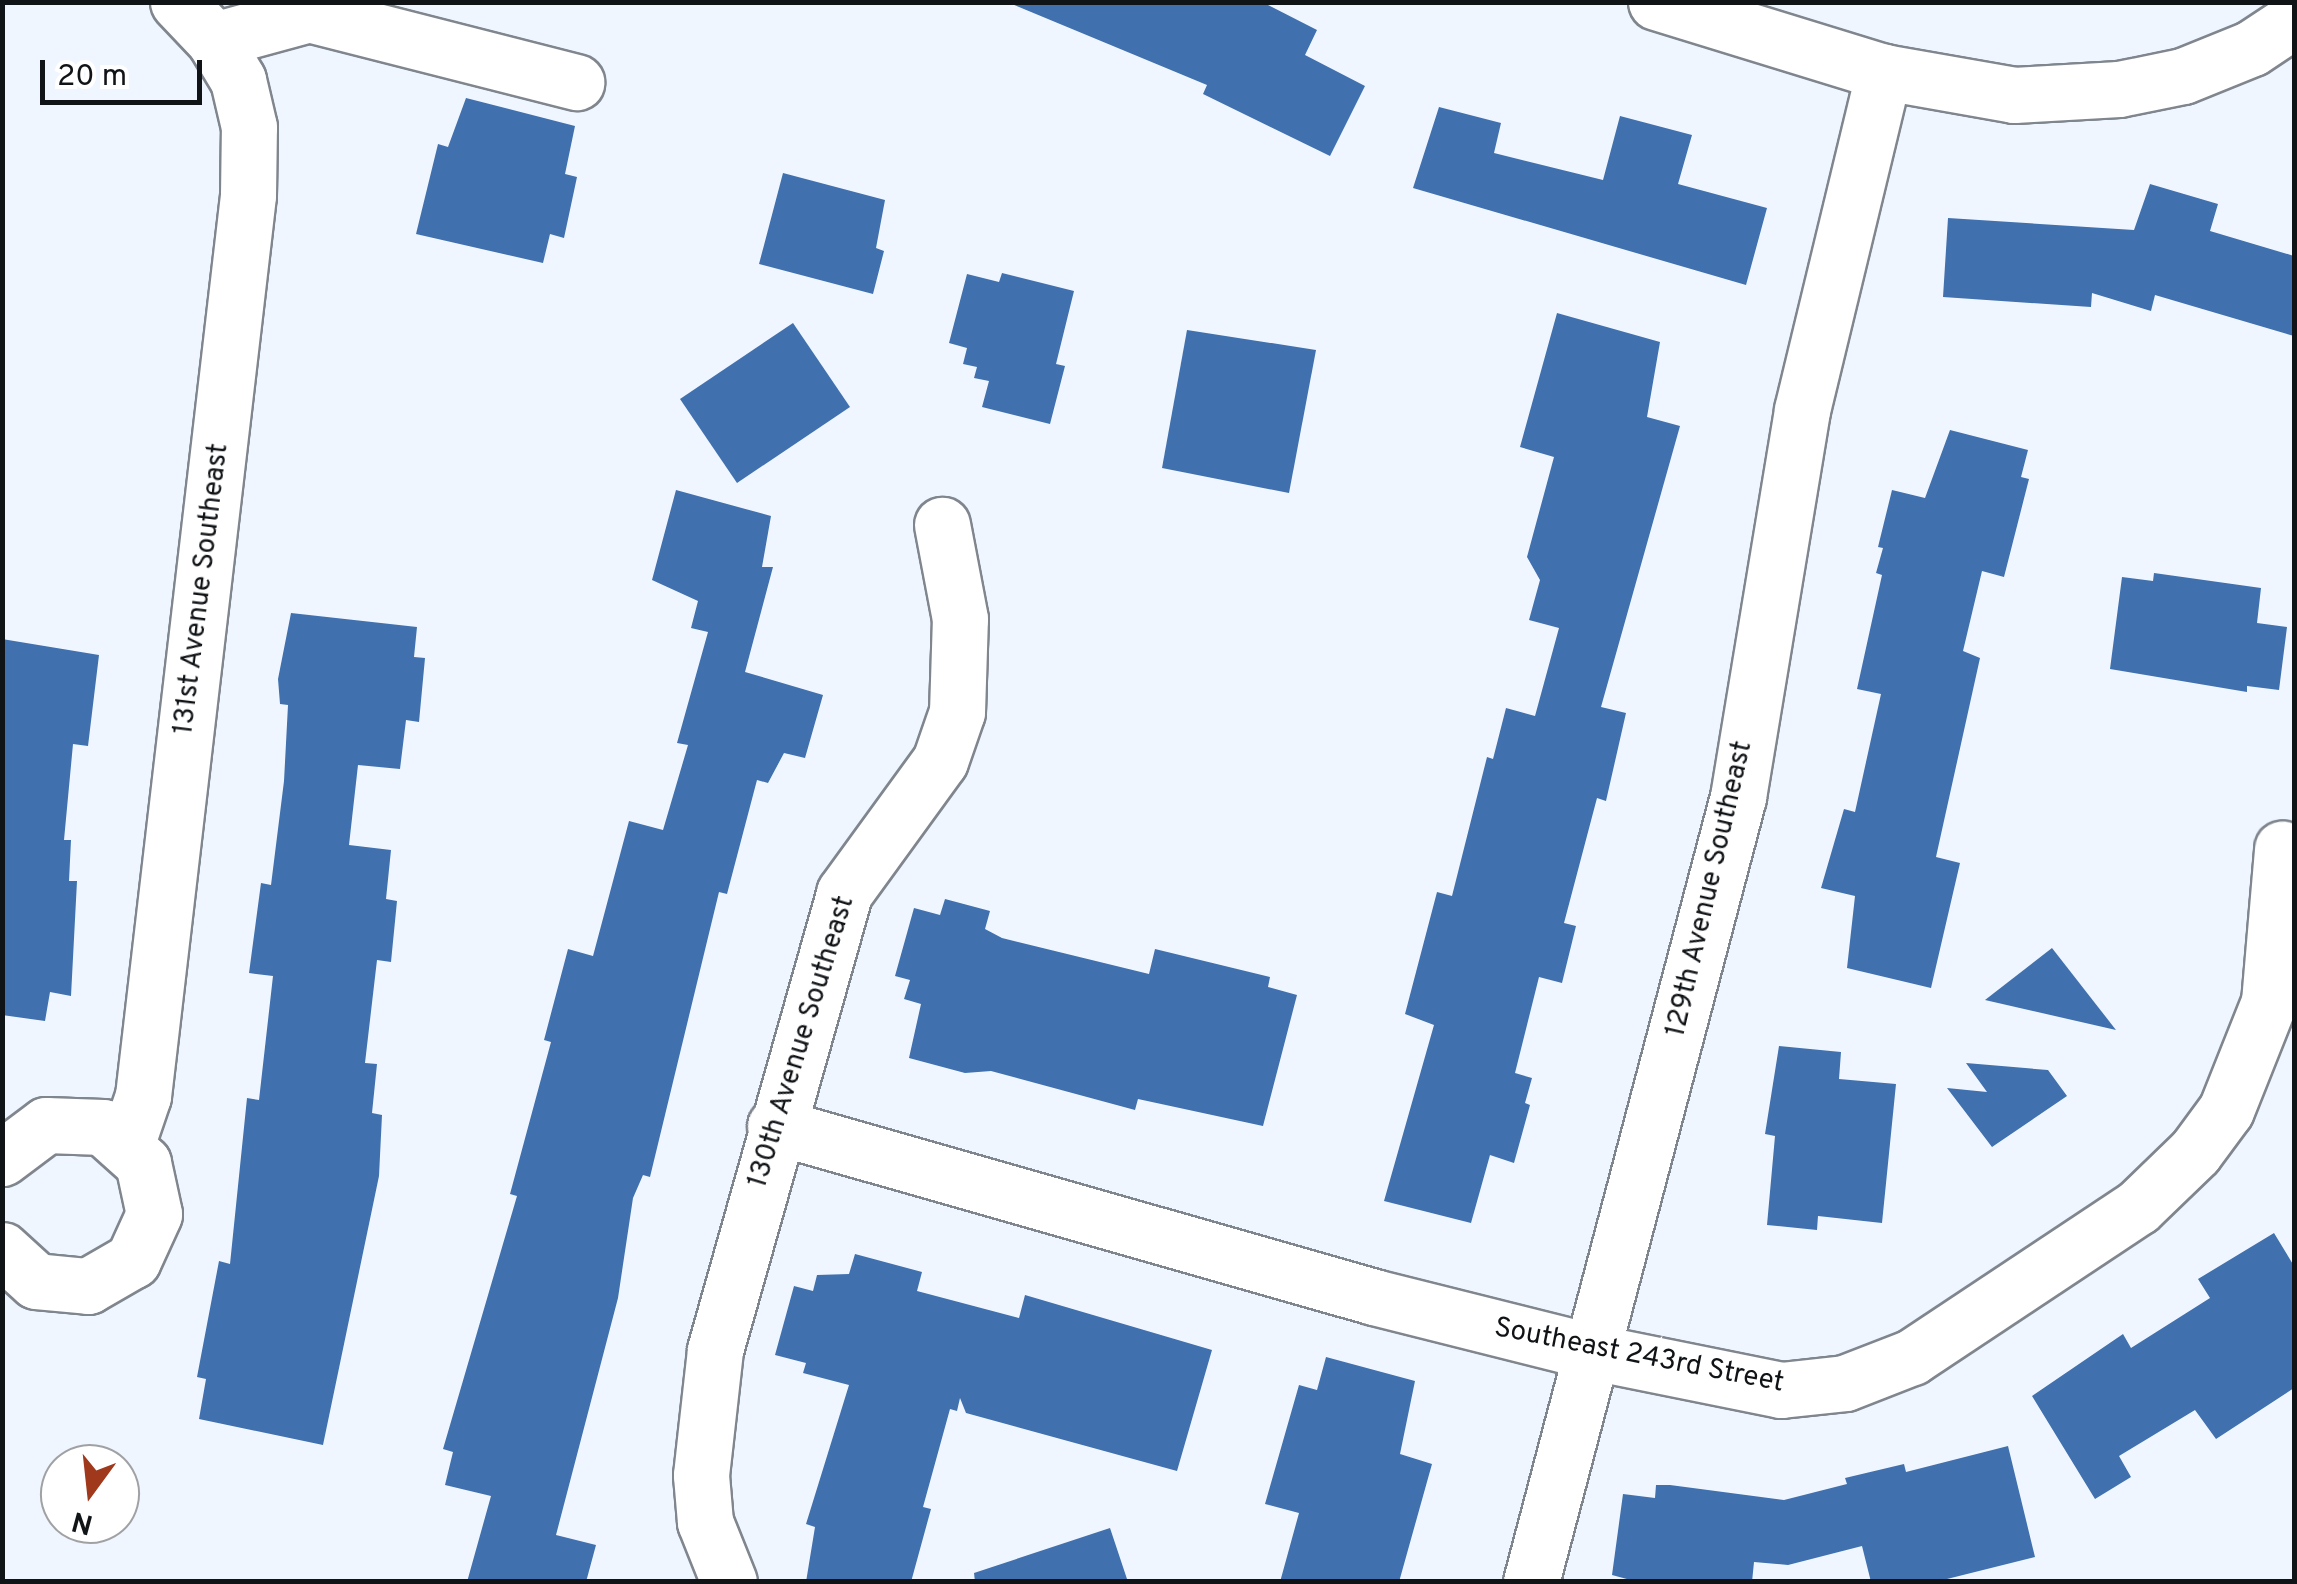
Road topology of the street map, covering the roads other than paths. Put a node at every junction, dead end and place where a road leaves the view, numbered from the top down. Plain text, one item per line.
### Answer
1 (1656, 2) edge
2 (2294, 20) edge
3 (196, 21) edge
4 (1884, 72) junction
5 (576, 82) dead end
6 (942, 526) dead end
7 (2282, 849) dead end
8 (775, 1126) junction
9 (127, 1143) junction
10 (2, 1158) edge
11 (2, 1250) edge
12 (1592, 1352) junction
13 (730, 1582) edge
14 (1531, 1582) edge

1 - 4 street
2 - 4 street
3 - 5 street
3 - 9 street, 131st Avenue Southeast
4 - 12 street, 129th Avenue Southeast
6 - 8 street, 130th Avenue Southeast
7 - 12 street, Southeast 243rd Street
8 - 12 street, Southeast 243rd Street
8 - 13 street, 130th Avenue Southeast
9 - 10 street
9 - 11 street
12 - 14 street, 129th Avenue Southeast

